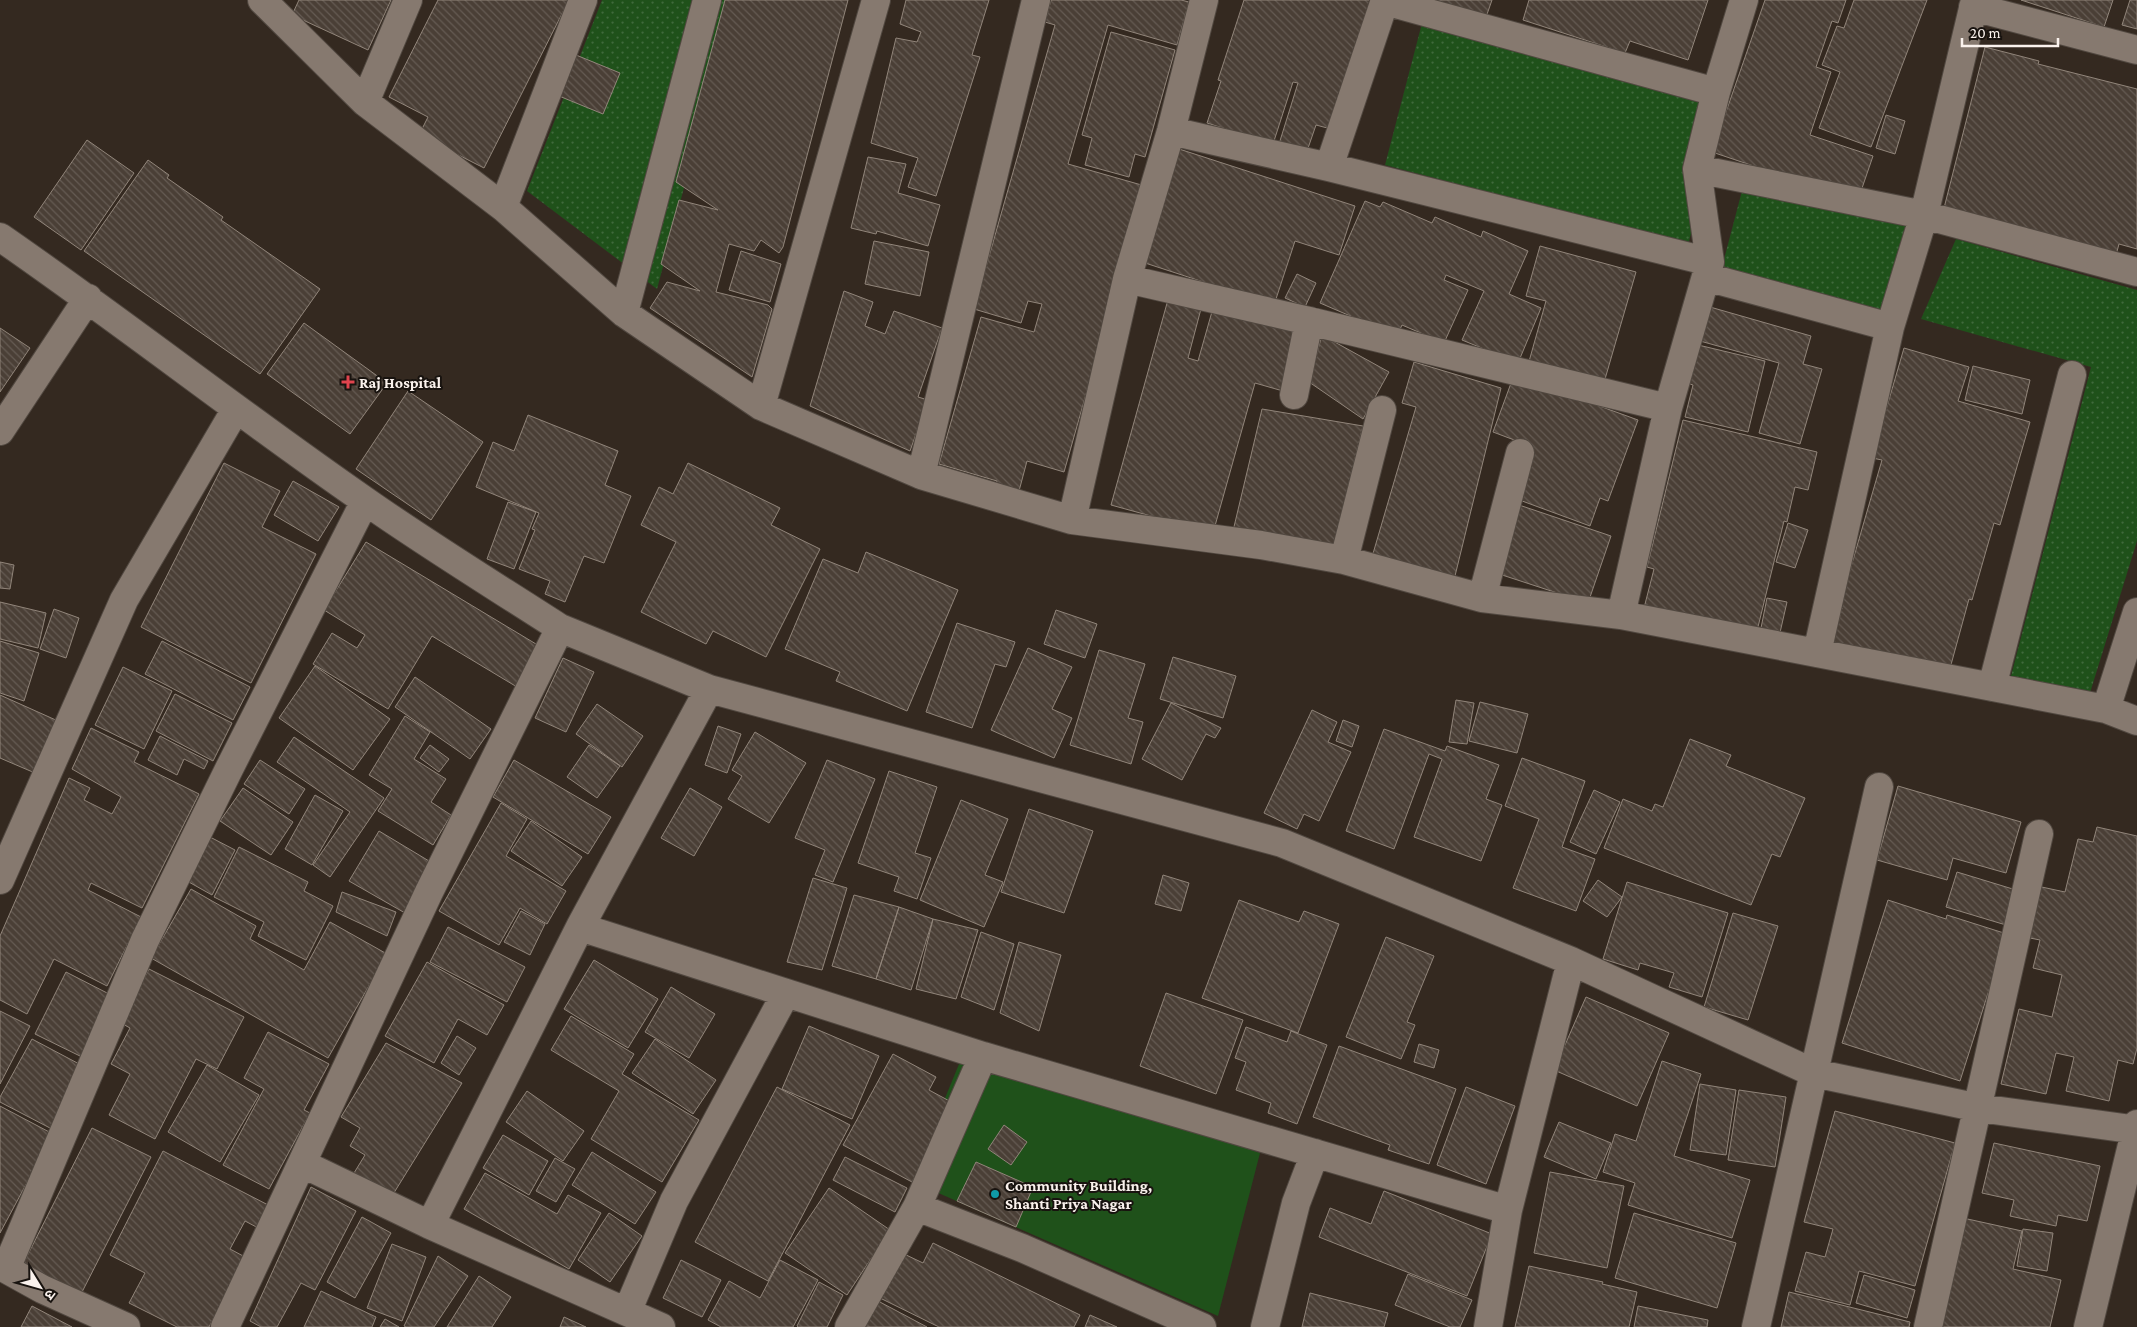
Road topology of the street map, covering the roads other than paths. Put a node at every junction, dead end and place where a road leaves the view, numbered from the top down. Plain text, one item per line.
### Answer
1 (262, 0) edge
2 (408, 0) edge
3 (583, 0) edge
4 (707, 0) edge
5 (876, 0) edge
6 (1036, 0) edge
7 (1204, 0) edge
8 (1744, 0) edge
9 (1385, 1) edge
10 (1974, 4) edge
11 (2137, 50) edge
12 (1716, 92) junction
13 (365, 102) junction
14 (1171, 131) junction
15 (1328, 167) junction
16 (1697, 169) junction
17 (503, 207) junction
18 (1924, 214) junction
19 (0, 237) edge
20 (1708, 269) junction
21 (2137, 272) edge
22 (1127, 279) junction
23 (88, 298) junction
24 (624, 313) junction
25 (1309, 321) junction
26 (1890, 327) junction
27 (2072, 375) dead end
28 (1294, 395) dead end
29 (761, 406) junction
30 (1668, 408) junction
31 (236, 409) junction
32 (1382, 410) dead end
33 (0, 431) edge
34 (1520, 453) dead end
35 (921, 475) junction
36 (365, 501) junction
37 (1072, 520) junction
38 (1344, 560) junction
39 (1482, 598) junction
40 (2137, 612) edge
41 (1621, 615) junction
42 (560, 628) junction
43 (1817, 653) junction
44 (1992, 687) junction
45 (709, 689) junction
46 (2106, 709) junction
47 (2137, 721) edge
48 (1879, 787) dead end
49 (2039, 834) dead end
50 (0, 880) edge
51 (580, 927) junction
52 (1571, 961) junction
53 (786, 993) junction
54 (983, 1056) junction
55 (1814, 1073) junction
56 (1979, 1108) junction
57 (2136, 1128) edge
58 (1315, 1153) junction
59 (303, 1164) junction
60 (917, 1207) junction
61 (1508, 1210) junction
62 (430, 1225) junction
63 (3, 1267) edge
64 (627, 1312) junction
65 (228, 1326) edge
66 (126, 1327) edge
67 (661, 1327) edge
68 (849, 1327) edge
69 (1202, 1327) edge
70 (1265, 1327) edge
71 (1488, 1327) edge
72 (1756, 1327) edge
73 (1928, 1327) edge
74 (2088, 1327) edge

1 - 13 street
2 - 13 street
3 - 17 street
4 - 24 street
5 - 29 street
6 - 35 street
7 - 14 street
8 - 12 street
9 - 12 street
9 - 15 street
10 - 11 street
10 - 18 street
12 - 16 street
13 - 17 street
14 - 15 street
14 - 22 street
15 - 20 street
16 - 18 street
16 - 20 street
17 - 24 street
18 - 21 street
18 - 26 street
19 - 23 street
20 - 26 street
20 - 30 street
22 - 25 street
22 - 37 street
23 - 31 street
23 - 33 street
24 - 29 street
25 - 28 street
25 - 30 street
26 - 43 street
27 - 44 street
29 - 35 street
30 - 41 street
31 - 36 street
31 - 50 street
32 - 38 street
34 - 39 street
35 - 37 street
36 - 42 street
36 - 63 street
37 - 38 street
38 - 39 street
39 - 41 street
40 - 46 street
41 - 43 street
42 - 45 street
42 - 59 street
43 - 44 street
44 - 46 street
45 - 51 street
45 - 52 street
46 - 47 street
48 - 55 street
49 - 56 street
51 - 53 street
51 - 62 street
52 - 55 street
52 - 61 street
53 - 54 street
53 - 64 street
54 - 58 street
54 - 60 street
55 - 56 street
55 - 72 street
56 - 57 street
56 - 73 street
57 - 74 street
58 - 61 street
58 - 70 street
59 - 62 street
59 - 65 street
60 - 68 street
60 - 69 street
61 - 71 street
62 - 64 street
63 - 66 street
64 - 67 street

